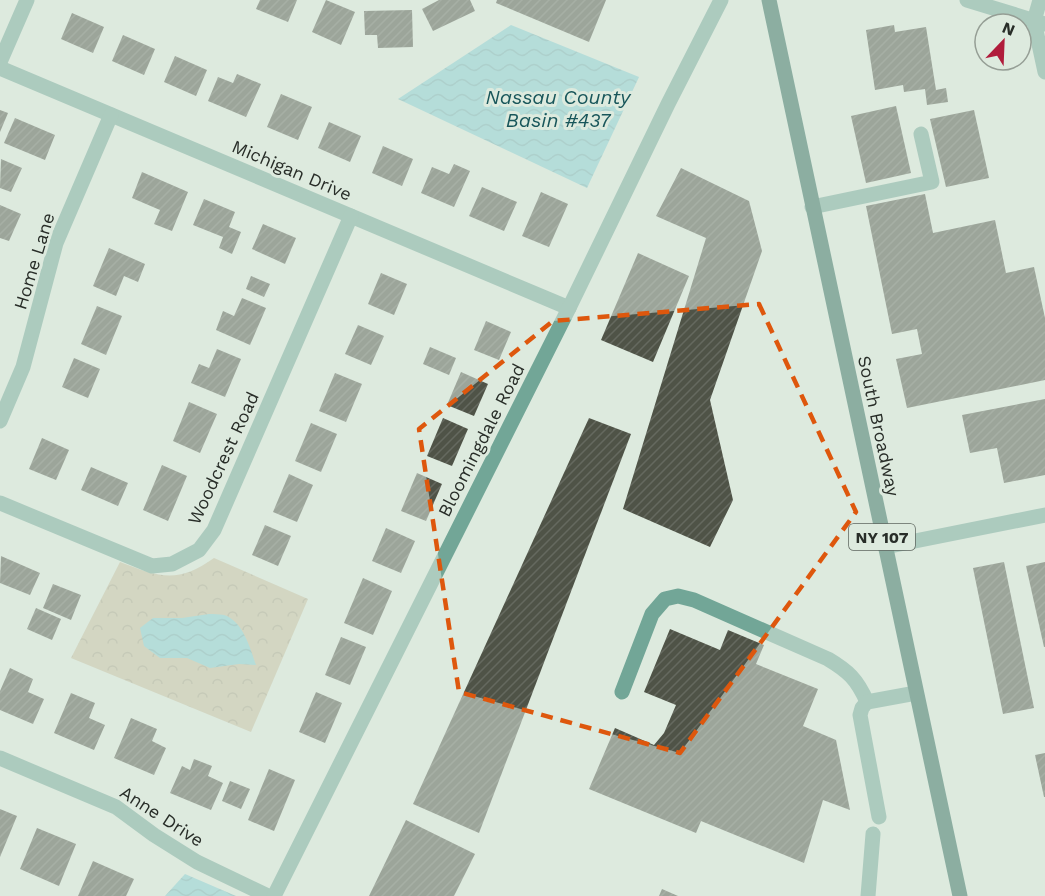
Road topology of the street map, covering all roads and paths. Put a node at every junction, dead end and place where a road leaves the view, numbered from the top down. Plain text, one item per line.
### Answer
1 (27, 0) edge
2 (721, 0) edge
3 (768, 0) edge
4 (967, 0) edge
5 (1040, 0) edge
6 (1040, 22) edge
7 (0, 62) edge
8 (0, 68) edge
9 (1045, 72) edge
10 (111, 115) junction
11 (921, 134) dead end
12 (812, 207) junction
13 (351, 216) junction
14 (569, 308) junction
15 (0, 421) edge
16 (0, 503) edge
17 (1045, 515) edge
18 (885, 547) junction
19 (622, 692) dead end
20 (916, 693) junction
21 (867, 702) junction
22 (0, 758) edge
23 (879, 817) dead end
24 (873, 834) dead end
25 (268, 896) edge
26 (274, 896) edge
27 (868, 896) edge
28 (960, 896) edge

1 - 7 street
2 - 14 street, Bloomingdale Road
3 - 12 main road, South Broadway / NY 107
4 - 6 street
5 - 6 street
6 - 9 street
8 - 10 street, Michigan Drive
10 - 13 street, Michigan Drive
10 - 15 street, Home Lane
11 - 12 street
12 - 18 main road, South Broadway / NY 107
13 - 14 street, Michigan Drive
13 - 16 street, Woodcrest Road
14 - 26 street, Bloomingdale Road
17 - 18 street
18 - 20 main road, South Broadway / NY 107
19 - 21 street
20 - 21 street
20 - 28 main road, South Broadway / NY 107
21 - 23 street
22 - 25 street, Anne Drive
24 - 27 street

